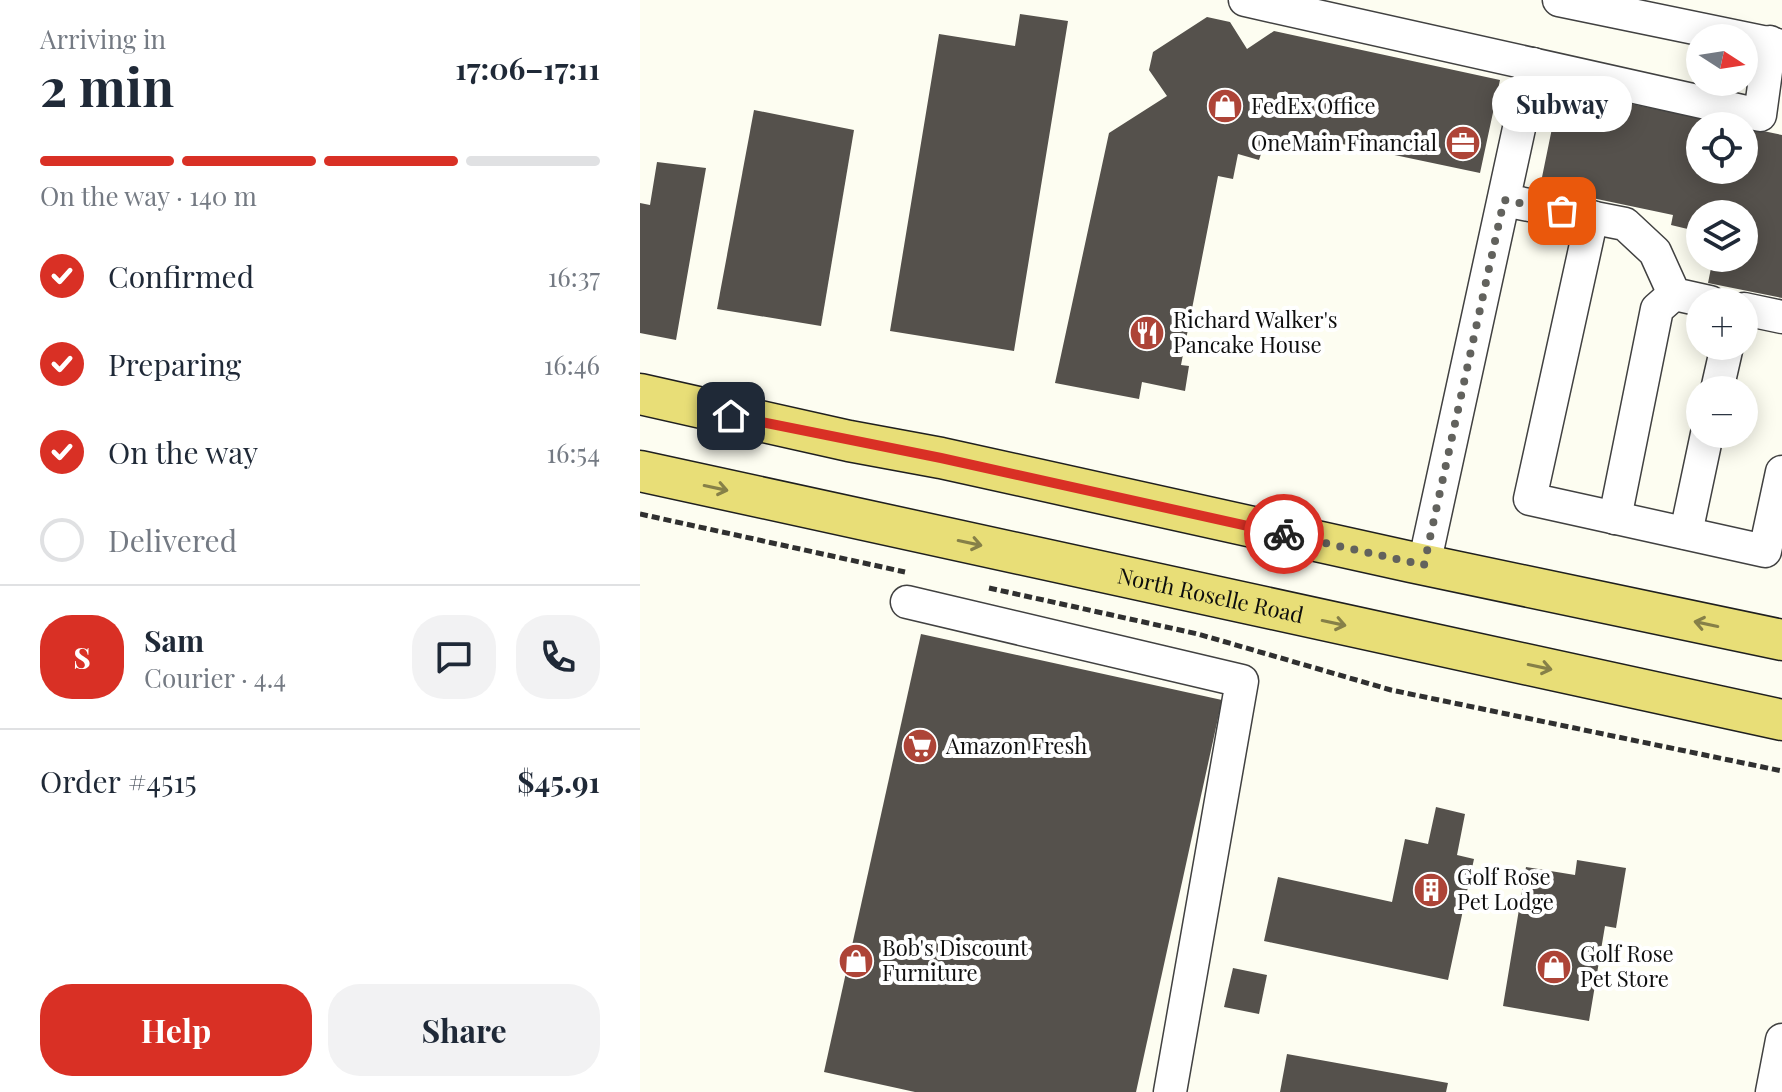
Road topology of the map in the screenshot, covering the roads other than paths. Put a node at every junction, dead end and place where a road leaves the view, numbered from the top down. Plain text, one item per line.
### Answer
1 (1245, 0) edge
2 (1559, 0) edge
3 (1776, 44) edge
4 (1533, 64) junction
5 (1504, 200) junction
6 (1592, 217) junction
7 (1674, 294) junction
8 (1686, 297) edge
9 (1758, 312) edge
10 (1782, 317) edge
11 (640, 394) edge
12 (1704, 448) edge
13 (640, 471) edge
14 (1782, 472) edge
15 (1615, 518) junction
16 (1686, 533) junction
17 (1424, 565) junction
18 (907, 602) dead end
19 (1782, 640) edge
20 (1782, 720) edge
21 (1782, 1040) edge
22 (1170, 1092) edge
23 (1772, 1092) edge

1 - 4 street
2 - 3 street
3 - 4 street
4 - 5 street
5 - 6 street
5 - 17 street
6 - 7 street
6 - 15 street
7 - 8 street
7 - 15 street
9 - 10 street
11 - 17 main road
12 - 16 street
13 -> 20 main road, North Roselle Road
14 - 16 street
15 - 16 street
19 -> 17 main road
18 - 22 street
21 - 23 street

